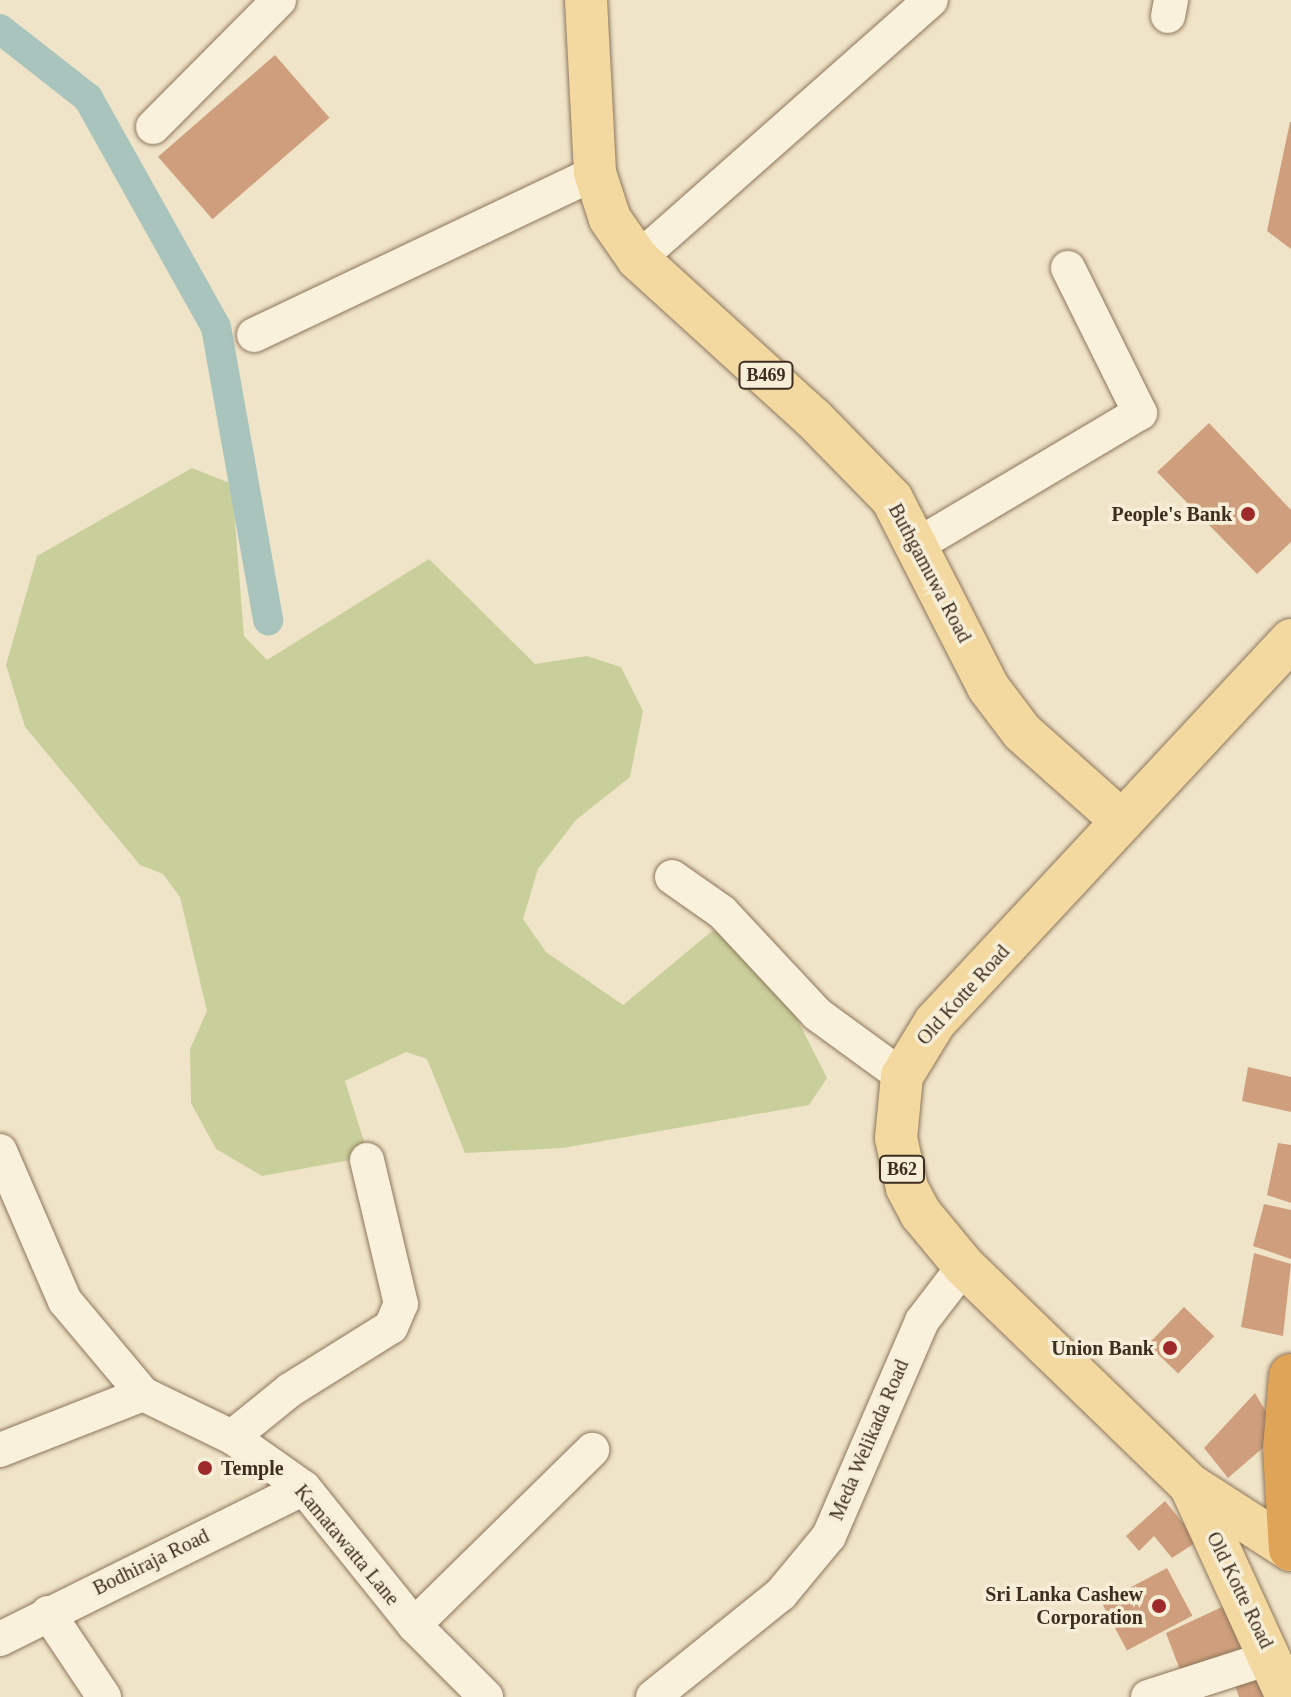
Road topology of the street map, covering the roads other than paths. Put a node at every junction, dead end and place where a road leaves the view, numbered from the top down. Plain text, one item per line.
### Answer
1 (586, 0) edge
2 (931, 0) edge
3 (276, 1) edge
4 (153, 127) dead end
5 (595, 173) junction
6 (638, 259) junction
7 (1068, 268) dead end
8 (254, 335) dead end
9 (919, 544) junction
10 (1291, 640) edge
11 (1122, 821) junction
12 (672, 877) dead end
13 (902, 1076) junction
14 (0, 1151) edge
15 (367, 1160) dead end
16 (964, 1266) junction
17 (1291, 1376) edge
18 (143, 1394) junction
19 (232, 1437) junction
20 (0, 1450) edge
21 (592, 1450) dead end
22 (1190, 1485) junction
23 (304, 1488) junction
24 (1291, 1550) edge
25 (48, 1613) junction
26 (414, 1625) junction
27 (0, 1639) edge
28 (1272, 1657) junction
29 (104, 1697) edge
30 (486, 1697) edge
31 (653, 1697) edge
32 (1148, 1697) edge
33 (1287, 1697) edge

1 - 5 main road, Buthgamuwa Road / B469
2 - 6 street
3 - 4 street
5 - 6 main road, Buthgamuwa Road / B469
5 - 8 street
6 - 9 main road, Buthgamuwa Road / B469
7 - 9 street
9 - 11 main road, Buthgamuwa Road / B469
10 - 11 main road, Old Kotte Road / B62
11 - 13 main road, Old Kotte Road / B62
12 - 13 street
13 - 16 main road, Old Kotte Road / B62
14 - 18 street, Kamatawatta Lane
15 - 19 street
16 - 22 main road, Old Kotte Road / B62
16 - 31 street, Meda Welikada Road
17 - 24 highway
18 - 19 street, Kamatawatta Lane
18 - 20 street
19 - 23 street, Kamatawatta Lane
21 - 26 street
22 - 24 main road, Old Kotte Road / B62
22 - 28 main road, Old Kotte Road / B62
23 - 25 street, Bodhiraja Road
23 - 26 street, Kamatawatta Lane
25 - 27 street, Bodhiraja Road
25 - 29 street
26 - 30 street, Kamatawatta Lane
28 - 32 street
28 - 33 main road, Old Kotte Road / B62

